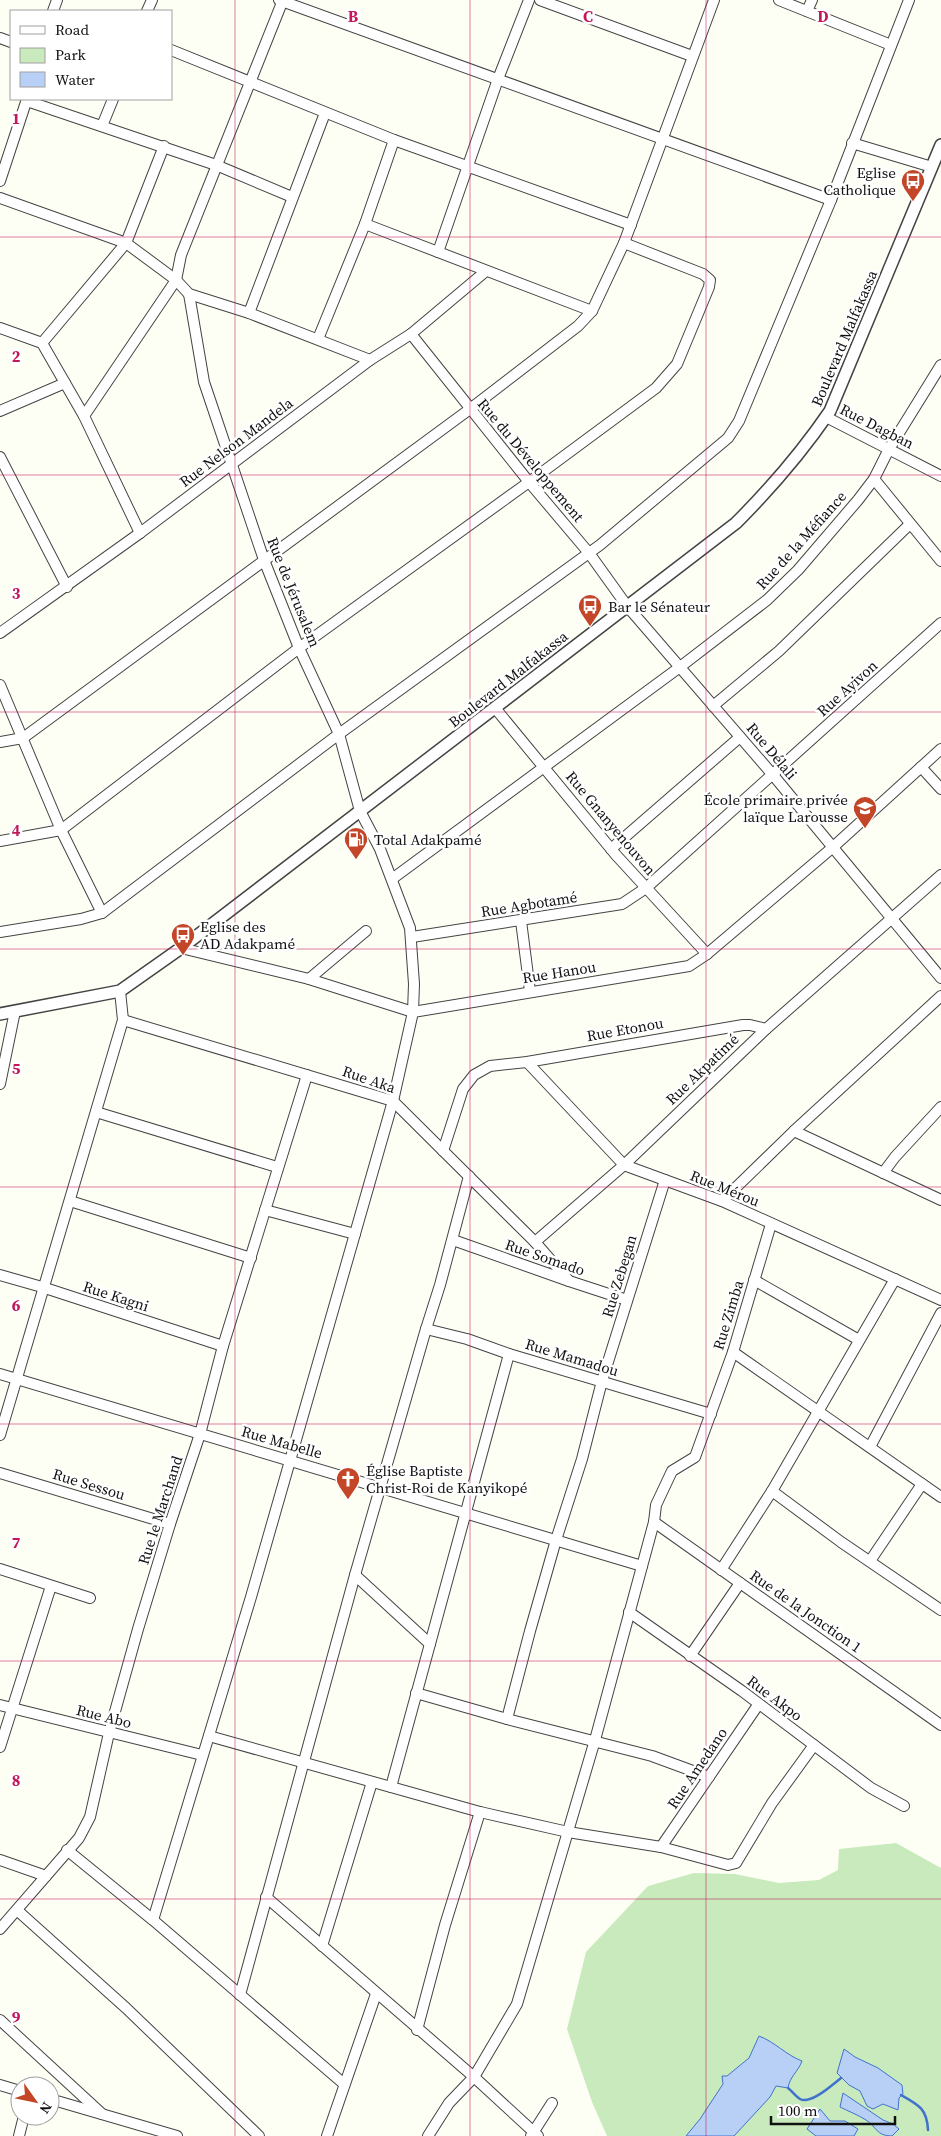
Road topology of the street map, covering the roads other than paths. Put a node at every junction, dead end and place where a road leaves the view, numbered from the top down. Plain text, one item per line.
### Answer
1 (281, 0) edge
2 (529, 0) edge
3 (540, 0) edge
4 (714, 0) edge
5 (779, 0) edge
6 (812, 0) edge
7 (909, 0) edge
8 (807, 11) junction
9 (891, 45) junction
10 (172, 50) edge
11 (692, 56) junction
12 (498, 79) junction
13 (251, 84) junction
14 (27, 100) edge
15 (113, 100) edge
16 (325, 113) junction
17 (102, 126) junction
18 (661, 138) junction
19 (394, 140) junction
20 (852, 143) junction
21 (941, 145) edge
22 (164, 146) junction
23 (216, 165) junction
24 (936, 165) edge
25 (468, 166) junction
26 (0, 182) edge
27 (292, 197) junction
28 (0, 198) edge
29 (831, 200) junction
30 (366, 224) junction
31 (631, 225) junction
32 (126, 242) junction
33 (624, 243) junction
34 (438, 252) junction
35 (486, 271) junction
36 (176, 280) junction
37 (189, 294) junction
38 (592, 311) junction
39 (249, 313) junction
40 (0, 328) edge
41 (411, 334) junction
42 (318, 339) junction
43 (42, 343) junction
44 (370, 360) junction
45 (939, 369) edge
46 (65, 383) junction
47 (470, 409) junction
48 (0, 411) edge
49 (84, 416) junction
50 (826, 417) junction
51 (889, 449) junction
52 (1, 460) edge
53 (231, 466) junction
54 (941, 476) edge
55 (874, 479) junction
56 (529, 482) junction
57 (910, 524) junction
58 (140, 533) junction
59 (589, 553) junction
60 (264, 560) junction
61 (941, 561) edge
62 (66, 587) junction
63 (627, 606) junction
64 (941, 623) edge
65 (0, 633) edge
66 (300, 648) junction
67 (680, 668) junction
68 (0, 685) edge
69 (713, 706) junction
70 (495, 708) junction
71 (339, 734) junction
72 (22, 738) junction
73 (740, 738) junction
74 (0, 742) edge
75 (941, 749) edge
76 (921, 767) junction
77 (544, 768) junction
78 (773, 775) junction
79 (941, 789) edge
80 (360, 811) junction
81 (61, 830) junction
82 (0, 841) edge
83 (832, 848) junction
84 (611, 849) junction
85 (941, 875) edge
86 (392, 879) junction
87 (646, 888) junction
88 (102, 913) junction
89 (891, 918) junction
90 (521, 921) junction
91 (366, 931) dead end
92 (0, 932) edge
93 (412, 937) junction
94 (181, 948) junction
95 (707, 954) junction
96 (941, 978) edge
97 (309, 979) junction
98 (120, 991) junction
99 (530, 991) junction
100 (941, 996) edge
101 (16, 1011) junction
102 (413, 1012) junction
103 (0, 1014) edge
104 (123, 1020) junction
105 (766, 1029) junction
106 (527, 1062) junction
107 (307, 1075) junction
108 (0, 1084) edge
109 (392, 1101) junction
110 (941, 1107) edge
111 (96, 1112) junction
112 (794, 1131) junction
113 (443, 1151) junction
114 (624, 1165) junction
115 (277, 1167) junction
116 (883, 1173) junction
117 (469, 1176) junction
118 (665, 1180) junction
119 (941, 1200) edge
120 (70, 1201) junction
121 (722, 1201) junction
122 (265, 1210) junction
123 (771, 1224) junction
124 (355, 1234) junction
125 (453, 1240) junction
126 (535, 1242) junction
127 (251, 1258) junction
128 (0, 1276) edge
129 (895, 1279) junction
130 (754, 1280) junction
131 (569, 1282) junction
132 (42, 1287) junction
133 (627, 1300) junction
134 (941, 1300) edge
135 (941, 1313) edge
136 (426, 1329) junction
137 (859, 1340) junction
138 (223, 1346) junction
139 (734, 1352) junction
140 (509, 1354) junction
141 (0, 1374) edge
142 (15, 1379) junction
143 (602, 1381) junction
144 (819, 1411) junction
145 (711, 1414) junction
146 (200, 1434) junction
147 (0, 1436) edge
148 (870, 1446) junction
149 (289, 1459) junction
150 (0, 1473) edge
151 (922, 1484) junction
152 (380, 1488) junction
153 (772, 1491) junction
154 (941, 1497) edge
155 (467, 1513) junction
156 (654, 1522) junction
157 (170, 1524) junction
158 (556, 1540) junction
159 (870, 1561) junction
160 (642, 1566) junction
161 (0, 1569) edge
162 (721, 1570) junction
163 (355, 1575) junction
164 (740, 1583) junction
165 (51, 1586) junction
166 (90, 1598) dead end
167 (941, 1610) edge
168 (629, 1612) junction
169 (430, 1644) junction
170 (690, 1656) junction
171 (416, 1693) junction
172 (0, 1705) edge
173 (758, 1705) junction
174 (12, 1708) junction
175 (507, 1719) junction
176 (941, 1724) edge
177 (109, 1733) junction
178 (209, 1736) junction
179 (595, 1740) junction
180 (814, 1745) junction
181 (0, 1747) edge
182 (202, 1755) junction
183 (304, 1761) junction
184 (709, 1778) junction
185 (372, 1782) junction
186 (391, 1787) junction
187 (904, 1806) dead end
188 (480, 1812) junction
189 (568, 1832) junction
190 (661, 1847) junction
191 (67, 1850) junction
192 (0, 1860) edge
193 (46, 1876) junction
194 (266, 1897) junction
195 (18, 1911) junction
196 (153, 1920) junction
197 (0, 1929) edge
198 (322, 1946) junction
199 (376, 1994) junction
200 (240, 1995) junction
201 (0, 2020) edge
202 (417, 2030) junction
203 (474, 2077) junction
204 (344, 2084) junction
205 (60, 2102) edge
206 (552, 2103) dead end
207 (102, 2114) junction
208 (534, 2135) edge
209 (177, 2136) edge
210 (259, 2136) edge
211 (327, 2136) edge
212 (428, 2136) edge

1 - 12 street
1 - 13 street
2 - 12 street
3 - 11 street
4 - 11 street
5 - 8 street
6 - 8 street
7 - 9 street
8 - 9 street
9 - 20 street
10 - 13 street
11 - 18 street
12 - 18 street
12 - 25 street
13 - 16 street
13 - 23 street
14 - 17 street
14 - 26 street
15 - 17 street
16 - 19 street
16 - 27 street
17 - 22 street
18 - 29 street
18 - 31 street
19 - 25 street
19 - 30 street
20 - 24 street
20 - 29 street
21 - 24 street, Boulevard Malfakassa
22 - 23 street
22 - 32 street
23 - 27 street
23 - 36 street
24 - 50 street, Boulevard Malfakassa
25 - 31 street
25 - 34 street
27 - 39 street
28 - 32 street
29 - 59 street
30 - 34 street
30 - 42 street
31 - 33 street
32 - 36 street
32 - 43 street
33 - 38 street
33 - 56 street
34 - 35 street
35 - 38 street
35 - 41 street, Rue Nelson Mandela
36 - 37 street
36 - 49 street
37 - 39 street
37 - 53 street, Rue de Jérusalem
38 - 47 street
39 - 42 street
40 - 43 street
41 - 44 street, Rue Nelson Mandela
41 - 47 street, Rue du Développement
42 - 44 street
43 - 46 street
44 - 53 street, Rue Nelson Mandela
45 - 51 street, Rue de la Méfiance
46 - 48 street
46 - 49 street
47 - 56 street, Rue du Développement
47 - 60 street
49 - 58 street
50 - 51 street, Rue Dagban
50 - 63 street, Boulevard Malfakassa
51 - 54 street, Rue Dagban
51 - 55 street, Rue de la Méfiance
52 - 62 street
53 - 58 street, Rue Nelson Mandela
53 - 60 street, Rue de Jérusalem
55 - 57 street
55 - 67 street, Rue de la Méfiance
56 - 59 street, Rue du Développement
56 - 66 street
57 - 61 street
57 - 69 street
58 - 62 street, Rue Nelson Mandela
59 - 63 street, Rue du Développement
59 - 71 street
60 - 66 street, Rue de Jérusalem
60 - 72 street
62 - 65 street, Rue Nelson Mandela
63 - 67 street, Rue Délali
63 - 70 street, Boulevard Malfakassa
64 - 78 street, Rue Ayivon
66 - 71 street, Rue de Jérusalem
66 - 81 street
67 - 69 street, Rue Délali
67 - 77 street, Rue de la Méfiance
68 - 72 street
69 - 73 street, Rue Délali
70 - 77 street, Rue Gnanyenouvon
70 - 80 street, Boulevard Malfakassa
71 - 80 street, Rue de Jérusalem
71 - 88 street
72 - 74 street
72 - 81 street
73 - 78 street, Rue Délali
73 - 84 street
75 - 76 street
76 - 79 street
76 - 83 street
77 - 84 street, Rue Gnanyenouvon
77 - 86 street, Rue de la Méfiance
78 - 83 street, Rue Délali
78 - 87 street, Rue Ayivon
80 - 86 street, Rue de Jérusalem
80 - 94 street, Boulevard Malfakassa
81 - 82 street
81 - 88 street
83 - 89 street, Rue Délali
83 - 95 street, Rue Hanou
84 - 87 street, Rue Gnanyenouvon
85 - 89 street, Rue Akpatimé
86 - 93 street, Rue de Jérusalem
87 - 90 street, Rue Agbotamé
87 - 95 street, Rue Gnanyenouvon
88 - 92 street
89 - 96 street, Rue Délali
89 - 105 street, Rue Akpatimé
90 - 93 street, Rue Agbotamé
90 - 99 street
91 - 97 street
93 - 102 street, Rue de Jérusalem
94 - 97 street
94 - 98 street, Boulevard Malfakassa
95 - 99 street, Rue Hanou
97 - 102 street
98 - 101 street, Boulevard Malfakassa
98 - 104 street
99 - 102 street, Rue Hanou
100 - 112 street
101 - 103 street, Boulevard Malfakassa
101 - 108 street
102 - 109 street, Rue de Jérusalem
104 - 107 street, Rue Aka
104 - 111 street
105 - 106 street, Rue Etonou
105 - 114 street, Rue Akpatimé
106 - 113 street, Rue Etonou
106 - 114 street, Rue Mérou
107 - 109 street, Rue Aka
107 - 115 street, Rue le Marchand
109 - 113 street, Rue Aka
109 - 124 street, Rue de Jérusalem
110 - 116 street
111 - 115 street
111 - 120 street
112 - 116 street
112 - 121 street
113 - 117 street, Rue Aka
114 - 118 street, Rue Mérou
114 - 126 street, Rue Akpatimé
115 - 122 street, Rue le Marchand
116 - 119 street
117 - 125 street
117 - 126 street, Rue Aka
118 - 121 street, Rue Mérou
118 - 133 street, Rue Zebegan
120 - 127 street
120 - 132 street
121 - 123 street, Rue Mérou
122 - 124 street
122 - 127 street, Rue le Marchand
123 - 129 street, Rue Mérou
123 - 130 street, Rue Zimba
124 - 149 street, Rue de Jérusalem
125 - 131 street, Rue Somado
125 - 136 street
126 - 131 street, Rue Aka
127 - 138 street, Rue le Marchand
128 - 132 street, Rue Kagni
129 - 134 street, Rue Mérou
129 - 137 street
130 - 137 street
130 - 139 street, Rue Zimba
131 - 133 street, Rue Somado
132 - 138 street, Rue Kagni
132 - 142 street
133 - 143 street, Rue Zebegan
135 - 148 street
136 - 140 street, Rue Mamadou
136 - 152 street
137 - 144 street
138 - 146 street, Rue le Marchand
139 - 144 street
139 - 145 street, Rue Zimba
140 - 143 street, Rue Mamadou
140 - 155 street
141 - 142 street, Rue Mabelle
142 - 146 street, Rue Mabelle
142 - 147 street
143 - 145 street, Rue Mamadou
143 - 158 street, Rue Zebegan
144 - 148 street
144 - 153 street
145 - 156 street, Rue Zimba
146 - 149 street, Rue Mabelle
146 - 157 street, Rue le Marchand
148 - 151 street
149 - 152 street, Rue Mabelle
149 - 178 street, Rue de Jérusalem
150 - 157 street, Rue Sessou
151 - 154 street
151 - 159 street
152 - 155 street, Rue Mabelle
152 - 163 street
153 - 159 street
153 - 162 street
155 - 158 street, Rue Mabelle
155 - 169 street
156 - 160 street, Rue Zimba
156 - 162 street, Rue de la Jonction 1
157 - 177 street, Rue le Marchand
158 - 160 street, Rue Mabelle
158 - 175 street, Rue Zebegan
159 - 167 street
160 - 168 street, Rue Zimba
161 - 165 street
162 - 164 street, Rue de la Jonction 1
163 - 169 street
163 - 183 street
164 - 170 street
164 - 176 street, Rue de la Jonction 1
165 - 166 street
165 - 174 street
168 - 170 street, Rue Akpo
168 - 179 street, Rue Zimba
169 - 171 street
170 - 173 street, Rue Akpo
171 - 175 street
171 - 186 street
172 - 174 street, Rue Abo
173 - 180 street, Rue Akpo
173 - 184 street, Rue Amedano
174 - 177 street, Rue Abo
174 - 181 street
175 - 179 street
177 - 182 street, Rue Abo
177 - 191 street, Rue le Marchand
178 - 182 street, Rue de Jérusalem
178 - 183 street
179 - 184 street
179 - 189 street, Rue Zimba
180 - 187 street, Rue Akpo
180 - 190 street
182 - 196 street, Rue de Jérusalem
183 - 185 street
183 - 194 street
184 - 190 street, Rue Amedano
185 - 186 street
185 - 198 street
186 - 188 street
188 - 189 street
188 - 202 street
189 - 190 street
189 - 203 street, Rue Zimba
191 - 193 street, Rue le Marchand
191 - 196 street
192 - 193 street
193 - 195 street, Rue le Marchand
194 - 198 street
194 - 200 street
195 - 197 street, Rue le Marchand
195 - 210 street
196 - 200 street
198 - 199 street
199 - 202 street
199 - 204 street
200 - 204 street
201 - 207 street
202 - 203 street
203 - 208 street
203 - 212 street, Rue Zimba
204 - 211 street
205 - 207 street
206 - 208 street
207 - 209 street

